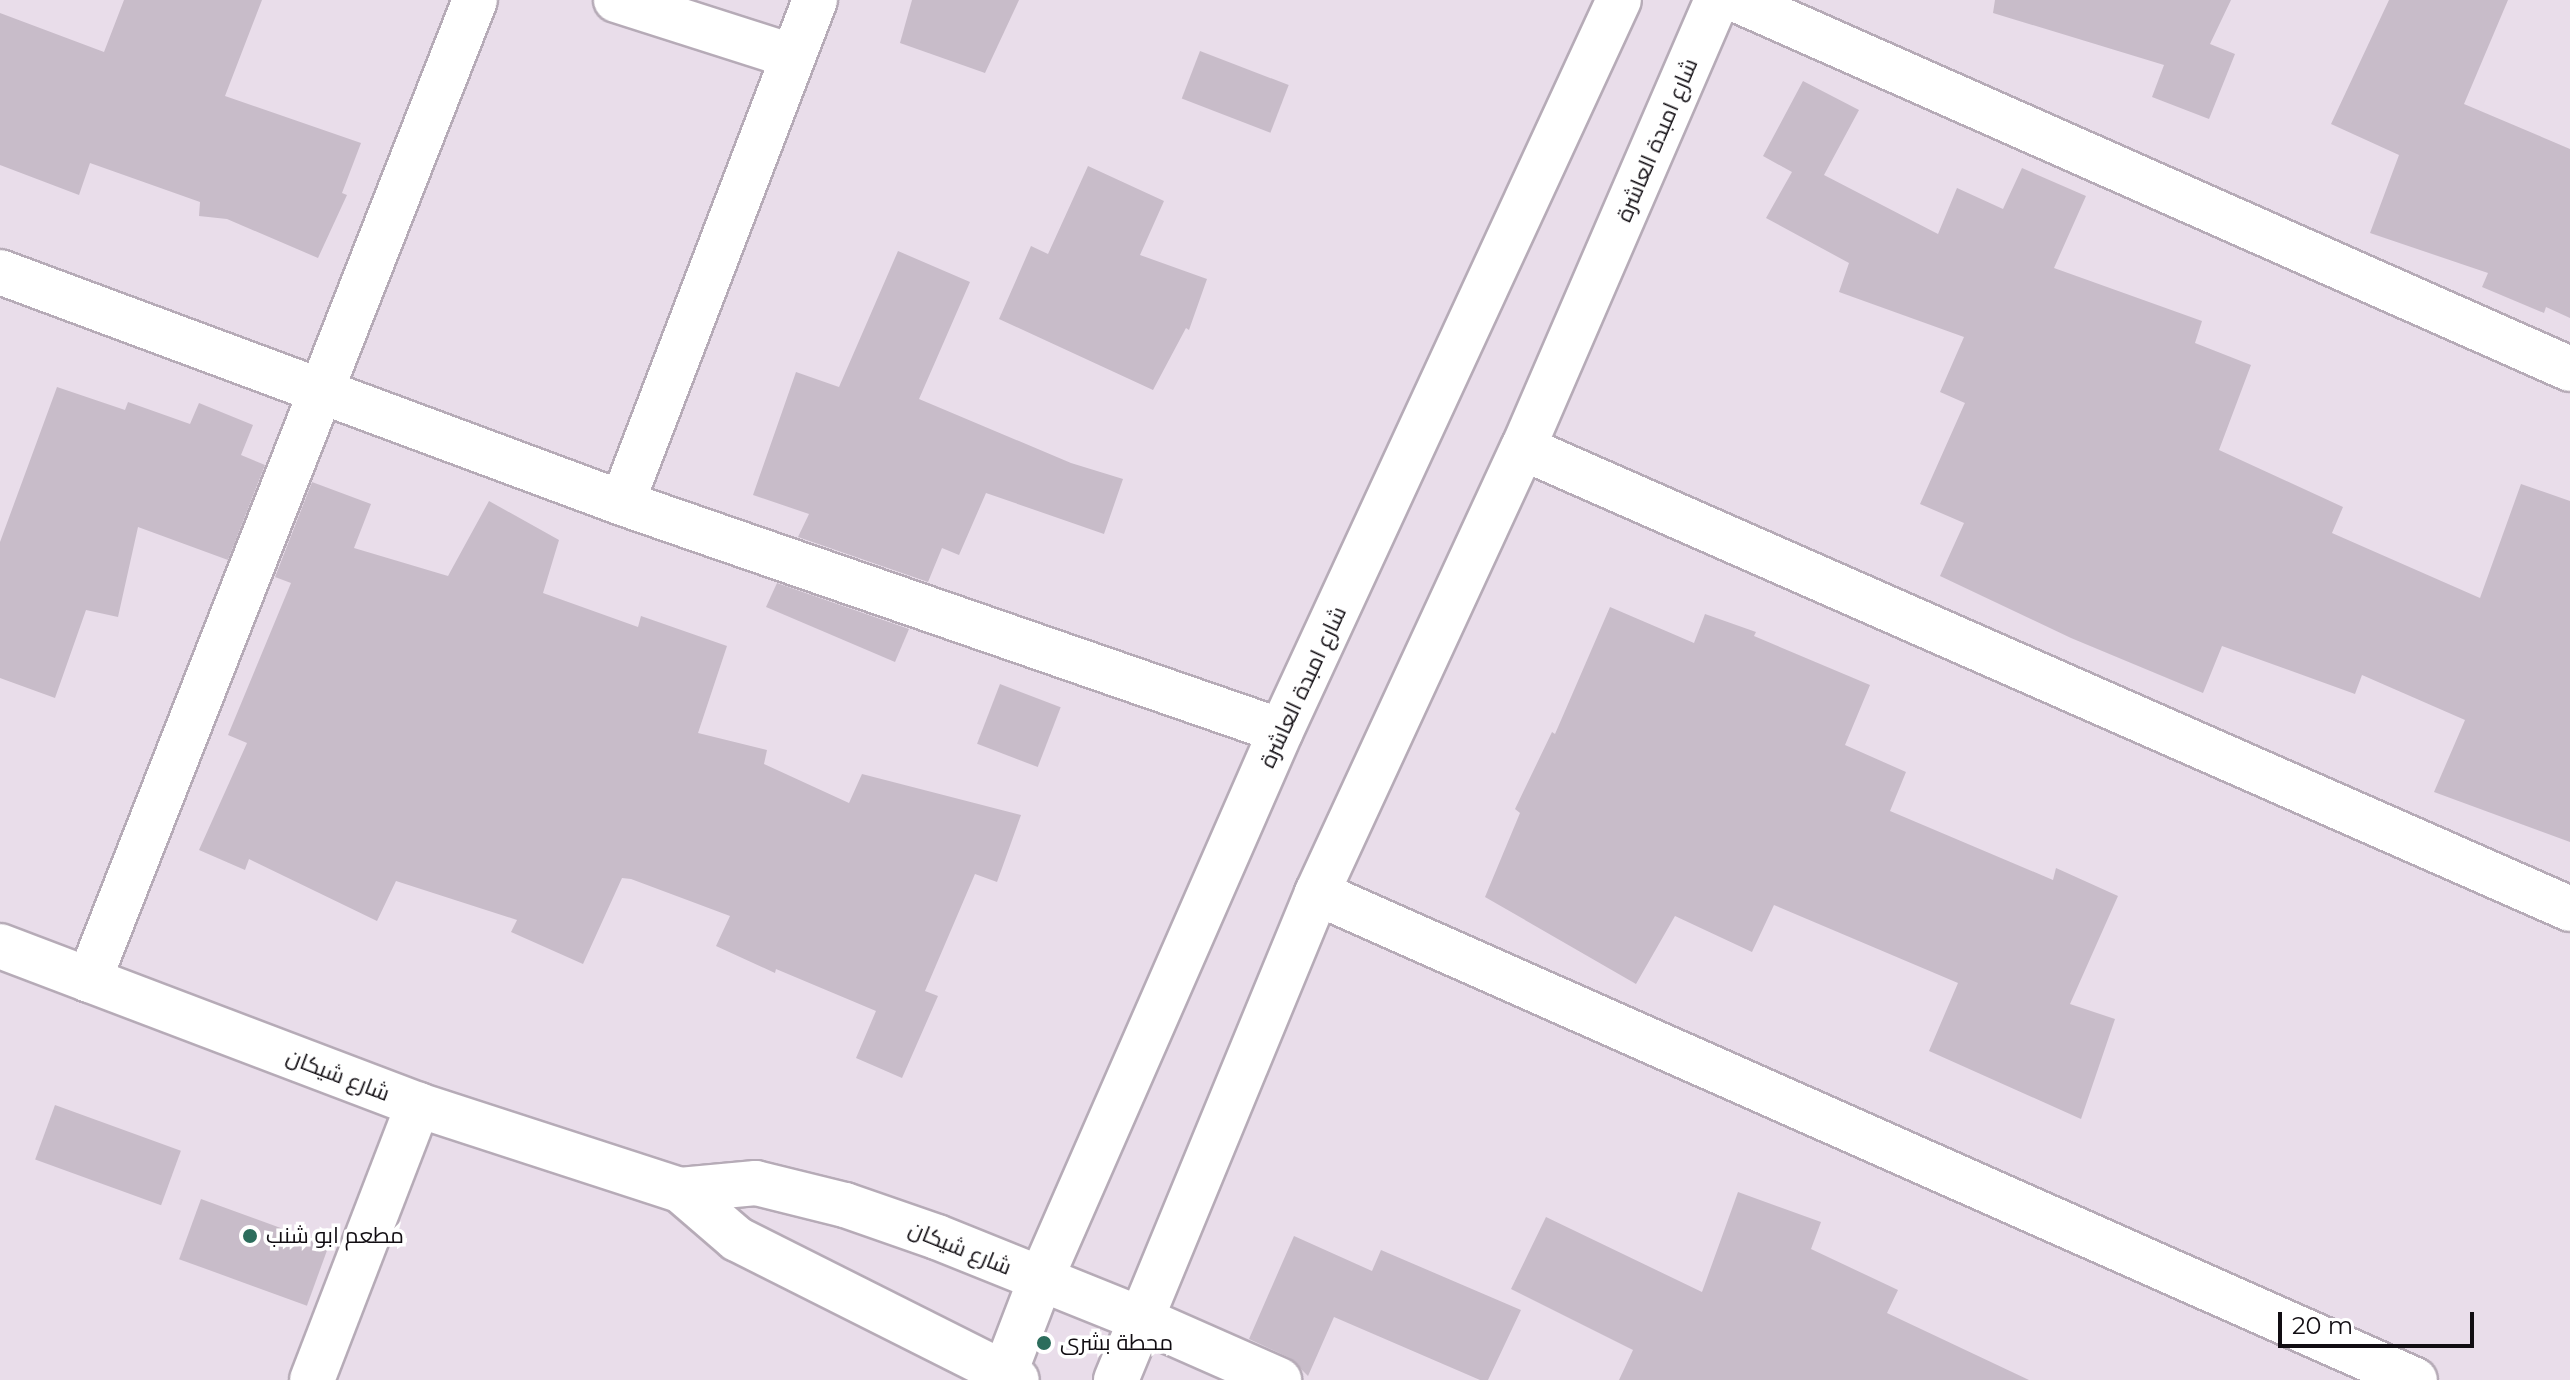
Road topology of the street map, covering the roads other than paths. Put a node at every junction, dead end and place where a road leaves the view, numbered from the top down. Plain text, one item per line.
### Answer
1 (475, 0) edge
2 (616, 0) edge
3 (815, 0) edge
4 (1619, 0) edge
5 (1717, 0) edge
6 (1737, 0) edge
7 (791, 56) junction
8 (0, 272) edge
9 (2570, 369) edge
10 (320, 393) junction
11 (1523, 448) junction
12 (622, 503) junction
13 (1281, 731) junction
14 (1317, 893) junction
15 (2570, 909) edge
16 (0, 946) edge
17 (89, 980) junction
18 (418, 1105) junction
19 (680, 1190) junction
20 (1040, 1281) junction
21 (1141, 1319) junction
22 (1008, 1378) edge
23 (312, 1380) edge
24 (1116, 1380) edge
25 (1279, 1380) edge
26 (2415, 1380) edge

1 - 10 street
2 - 7 street
3 - 7 street
4 - 13 street, شارع امبدة العاشرة
5 - 11 street, شارع امبدة العاشرة
6 - 9 street
7 - 12 street
8 - 10 street
10 - 12 street
10 - 17 street
11 - 14 street, شارع امبدة العاشرة
11 - 15 street
12 - 13 street
13 - 20 street, شارع امبدة العاشرة
14 - 21 street, شارع امبدة العاشرة
14 - 26 street
16 - 17 street, شارع شيكان
17 - 18 street, شارع شيكان
18 - 19 street, شارع شيكان
18 - 23 street
19 - 20 street, شارع شيكان
19 - 22 street, شارع شيكان
20 - 21 street, شارع شيكان
20 - 22 street, شارع امبدة العاشرة
21 - 24 street, شارع امبدة العاشرة
21 - 25 street, شارع شيكان

